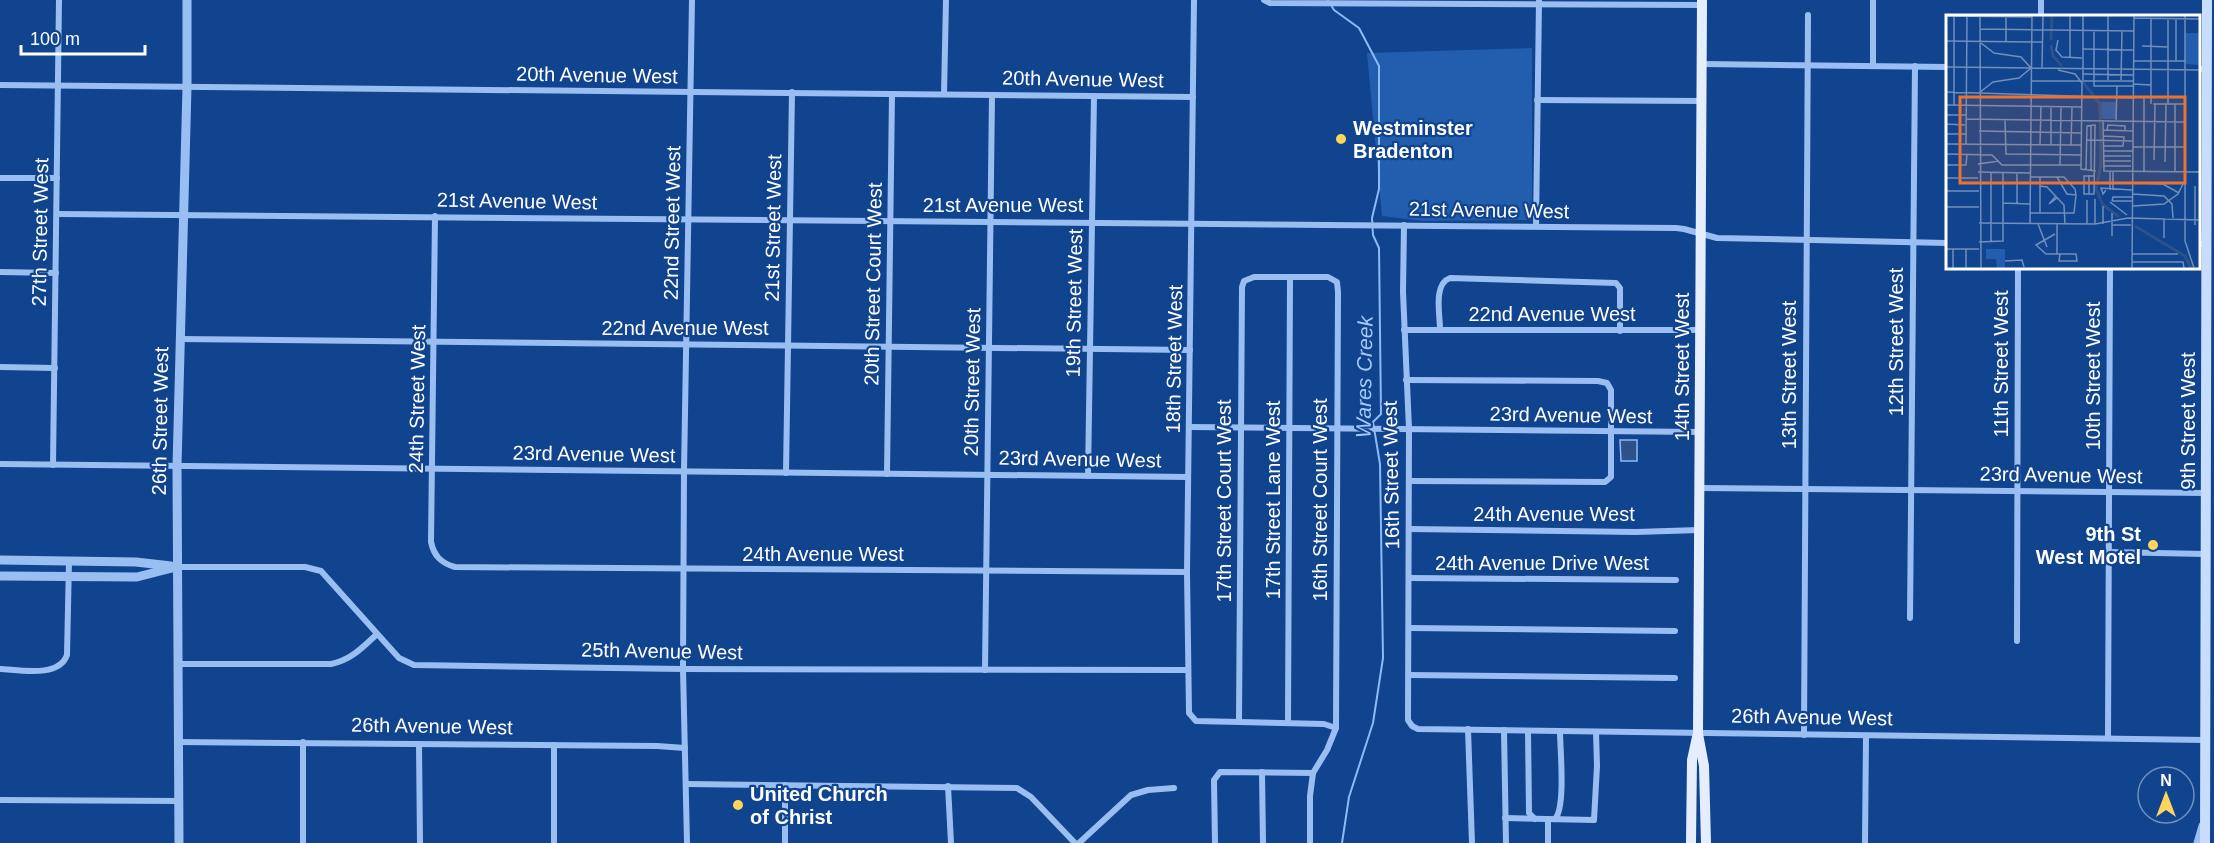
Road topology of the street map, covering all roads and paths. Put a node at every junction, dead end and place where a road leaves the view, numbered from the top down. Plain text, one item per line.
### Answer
1 (59, 0) edge
2 (187, 0) edge
3 (692, 0) edge
4 (946, 0) edge
5 (1194, 0) edge
6 (1264, 0) edge
7 (1873, 0) edge
8 (2041, 0) edge
9 (2207, 0) edge
10 (1369, 1) edge
11 (1539, 2) edge
12 (1702, 3) edge
13 (1808, 15) dead end
14 (2040, 15) edge
15 (1702, 64) junction
16 (1807, 66) junction
17 (1873, 66) junction
18 (1915, 66) junction
19 (1946, 67) edge
20 (2202, 69) edge
21 (0, 85) edge
22 (58, 86) junction
23 (186, 87) junction
24 (691, 92) junction
25 (792, 92) junction
26 (892, 94) junction
27 (944, 94) junction
28 (992, 95) junction
29 (1094, 96) junction
30 (1193, 97) junction
31 (1538, 100) junction
32 (1702, 101) junction
33 (2211, 119) edge
34 (0, 178) edge
35 (57, 178) junction
36 (57, 214) junction
37 (183, 215) junction
38 (435, 216) junction
39 (688, 219) junction
40 (789, 219) junction
41 (890, 221) junction
42 (991, 221) junction
43 (1091, 222) junction
44 (1192, 223) junction
45 (1404, 225) junction
46 (1536, 226) junction
47 (1701, 234) junction
48 (1807, 240) junction
49 (2206, 240) edge
50 (1913, 242) junction
51 (1946, 243) edge
52 (2018, 268) edge
53 (2110, 268) edge
54 (0, 272) edge
55 (56, 273) junction
56 (1290, 277) junction
57 (1440, 329) junction
58 (1404, 330) junction
59 (1700, 330) junction
60 (1620, 331) junction
61 (179, 339) junction
62 (434, 343) junction
63 (686, 345) junction
64 (787, 345) junction
65 (888, 346) junction
66 (988, 347) junction
67 (2210, 348) edge
68 (1090, 349) junction
69 (1190, 350) junction
70 (0, 367) edge
71 (55, 368) junction
72 (1406, 380) junction
73 (1189, 427) junction
74 (1241, 428) junction
75 (1290, 429) junction
76 (1337, 429) junction
77 (1409, 429) junction
78 (1611, 432) junction
79 (1700, 432) junction
80 (2210, 455) edge
81 (0, 464) edge
82 (53, 465) junction
83 (177, 466) junction
84 (432, 469) junction
85 (684, 472) junction
86 (786, 472) junction
87 (887, 474) junction
88 (987, 474) junction
89 (1088, 476) junction
90 (1188, 477) junction
91 (1409, 481) junction
92 (1700, 488) junction
93 (1805, 489) junction
94 (1911, 490) junction
95 (2017, 491) junction
96 (2108, 492) junction
97 (2206, 493) junction
98 (1409, 530) junction
99 (1699, 530) junction
100 (2108, 552) junction
101 (2208, 559) edge
102 (0, 560) edge
103 (69, 561) junction
104 (176, 567) junction
105 (459, 567) joint
106 (684, 570) junction
107 (986, 572) junction
108 (1187, 572) junction
109 (0, 576) edge
110 (69, 576) junction
111 (1409, 578) junction
112 (1676, 580) dead end
113 (1910, 618) dead end
114 (1409, 628) junction
115 (1675, 631) dead end
116 (377, 634) junction
117 (2017, 641) dead end
118 (2210, 657) edge
119 (177, 664) junction
120 (0, 669) edge
121 (683, 669) junction
122 (985, 670) junction
123 (1188, 670) junction
124 (1408, 675) junction
125 (1675, 678) dead end
126 (1239, 722) junction
127 (1288, 723) junction
128 (1410, 724) joint
129 (1336, 728) junction
130 (1468, 729) junction
131 (1504, 730) junction
132 (1528, 730) junction
133 (1560, 731) junction
134 (1596, 732) junction
135 (1698, 734) junction
136 (1804, 735) junction
137 (1866, 736) junction
138 (2108, 738) junction
139 (2210, 740) edge
140 (178, 742) junction
141 (303, 742) junction
142 (419, 744) junction
143 (554, 745) junction
144 (686, 748) junction
145 (1262, 772) junction
146 (1313, 773) junction
147 (686, 784) junction
148 (785, 785) junction
149 (948, 786) junction
150 (1174, 788) dead end
151 (0, 800) edge
152 (178, 801) junction
153 (1505, 818) junction
154 (1535, 819) junction
155 (1551, 819) junction
156 (2208, 826) edge
157 (179, 843) edge
158 (303, 843) edge
159 (420, 843) edge
160 (554, 843) edge
161 (687, 843) edge
162 (785, 843) edge
163 (951, 843) edge
164 (1077, 843) edge
165 (1215, 843) edge
166 (1263, 843) edge
167 (1310, 843) edge
168 (1472, 843) edge
169 (1506, 843) edge
170 (1548, 843) edge
171 (1691, 843) edge
172 (1706, 843) edge
173 (1865, 843) edge
174 (2198, 843) edge
175 (2205, 843) edge

1 - 22 street, 27th Street West
2 - 23 street, 26th Street West
3 - 24 street, 22nd Street West
4 - 27 street
5 - 30 street, 18th Street West
6 - 10 street
7 - 17 street
8 - 14 street
9 - 20 main road, 9th Street West
10 - 11 street
11 - 12 street
11 - 31 street
12 - 15 main road, 14th Street West
13 - 16 street, 13th Street West
15 - 16 street
15 - 32 main road, 14th Street West
16 - 17 street
16 - 48 street, 13th Street West
17 - 18 street
18 - 19 street
18 - 50 street, 12th Street West
20 - 33 main road, 9th Street West
21 - 22 street, 20th Avenue West
22 - 23 street, 20th Avenue West
22 - 35 street, 27th Street West
23 - 24 street, 20th Avenue West
23 - 37 street, 26th Street West
24 - 25 street, 20th Avenue West
24 - 39 street, 22nd Street West
25 - 26 street, 20th Avenue West
25 - 40 street, 21st Street West
26 - 27 street, 20th Avenue West
26 - 41 street, 20th Street Court West
27 - 28 street, 20th Avenue West
28 - 29 street, 20th Avenue West
28 - 42 street, 20th Street West
29 - 30 street, 20th Avenue West
29 - 43 street, 19th Street West
30 - 44 street, 18th Street West
31 - 32 street
31 - 46 street
32 - 47 main road, 14th Street West
33 - 49 main road, 9th Street West
34 - 35 street
35 - 36 street, 27th Street West
36 - 37 street, 21st Avenue West
36 - 55 street, 27th Street West
37 - 38 street, 21st Avenue West
37 - 61 street, 26th Street West
38 - 39 street, 21st Avenue West
38 - 62 street, 24th Street West
39 - 40 street, 21st Avenue West
39 - 63 street, 22nd Street West
40 - 41 street, 21st Avenue West
40 - 64 street, 21st Street West
41 - 42 street, 21st Avenue West
41 - 65 street, 20th Street Court West
42 - 43 street, 21st Avenue West
42 - 66 street, 20th Street West
43 - 44 street, 21st Avenue West
43 - 68 street, 19th Street West
44 - 45 street, 21st Avenue West
44 - 69 street, 18th Street West
45 - 46 street, 21st Avenue West
45 - 58 street, 16th Street West
46 - 47 street, 21st Avenue West
47 - 48 street, 21st Avenue West
47 - 59 main road, 14th Street West
48 - 50 street, 21st Avenue West
48 - 93 street, 13th Street West
49 - 67 main road, 9th Street West
50 - 51 street, 21st Avenue West
50 - 94 street, 12th Street West
52 - 95 street, 11th Street West
53 - 96 street, 10th Street West
54 - 55 street
55 - 71 street, 27th Street West
56 - 74 street, 17th Street Court West
56 - 75 street, 17th Street Lane West
56 - 76 street, 16th Street Court West
57 - 58 street, 22nd Avenue West
57 - 60 street, 22nd Avenue West
57 - 60 street
58 - 72 street, 16th Street West
59 - 60 street, 22nd Avenue West
59 - 79 main road, 14th Street West
61 - 62 street, 22nd Avenue West
61 - 83 street, 26th Street West
62 - 63 street, 22nd Avenue West
62 - 84 street, 24th Street West
63 - 64 street, 22nd Avenue West
63 - 85 street, 22nd Street West
64 - 65 street, 22nd Avenue West
64 - 86 street, 21st Street West
65 - 66 street, 22nd Avenue West
65 - 87 street, 20th Street Court West
66 - 68 street, 22nd Avenue West
66 - 88 street, 20th Street West
67 - 80 main road, 9th Street West
68 - 69 street, 22nd Avenue West
68 - 89 street, 19th Street West
69 - 73 street, 18th Street West
70 - 71 street
71 - 82 street, 27th Street West
72 - 77 street, 16th Street West
72 - 78 street
73 - 74 street, 23rd Avenue West
73 - 90 street, 18th Street West
74 - 75 street, 23rd Avenue West
74 - 126 street, 17th Street Court West
75 - 76 street, 23rd Avenue West
75 - 127 street, 17th Street Lane West
76 - 77 street, 23rd Avenue West
76 - 129 street, 16th Street Court West
77 - 78 street, 23rd Avenue West
77 - 91 street, 16th Street West
78 - 79 street, 23rd Avenue West
78 - 91 street
79 - 92 main road, 14th Street West
80 - 97 main road, 9th Street West
81 - 82 street, 23rd Avenue West
82 - 83 street, 23rd Avenue West
83 - 84 street, 23rd Avenue West
83 - 104 street, 26th Street West
84 - 85 street, 23rd Avenue West
84 - 105 street, 24th Street West
85 - 86 street, 23rd Avenue West
85 - 106 street, 22nd Street West
86 - 87 street, 23rd Avenue West
87 - 88 street, 23rd Avenue West
88 - 89 street, 23rd Avenue West
88 - 107 street, 20th Street West
89 - 90 street, 23rd Avenue West
90 - 108 street, 18th Street West
91 - 98 street, 16th Street West
92 - 93 street, 23rd Avenue West
92 - 99 main road, 14th Street West
93 - 94 street, 23rd Avenue West
93 - 136 street, 13th Street West
94 - 95 street, 23rd Avenue West
94 - 113 street, 12th Street West
95 - 96 street, 23rd Avenue West
95 - 117 street, 11th Street West
96 - 97 street, 23rd Avenue West
96 - 100 street, 10th Street West
97 - 101 main road, 9th Street West
98 - 99 street, 24th Avenue West
98 - 111 street, 16th Street West
99 - 135 main road, 14th Street West
100 - 101 street
100 - 138 street, 10th Street West
101 - 118 main road, 9th Street West
102 - 103 street
103 - 104 street
103 - 110 street
104 - 110 street
104 - 116 street, 25th Avenue West
104 - 119 street, 26th Street West
105 - 106 street, 24th Avenue West
106 - 107 street, 24th Avenue West
106 - 121 street, 22nd Street West
107 - 108 street, 24th Avenue West
107 - 122 street, 20th Street West
108 - 123 street, 18th Street West
109 - 110 street
110 - 120 street
111 - 112 street, 24th Avenue Drive West
111 - 114 street, 16th Street West
114 - 115 street
114 - 124 street, 16th Street West
116 - 119 street
116 - 121 street, 25th Avenue West
118 - 139 main road, 9th Street West
119 - 140 street, 26th Street West
121 - 122 street, 25th Avenue West
121 - 144 street, 22nd Street West
122 - 123 street, 25th Avenue West
123 - 126 street, 18th Street West
124 - 125 street
124 - 128 street, 16th Street West
126 - 127 street
127 - 129 street
128 - 130 street, 26th Avenue West
129 - 146 street
130 - 131 street, 26th Avenue West
130 - 168 street
131 - 132 street, 26th Avenue West
131 - 153 street
132 - 133 street, 26th Avenue West
132 - 154 street
133 - 134 street, 26th Avenue West
133 - 155 street
134 - 135 street, 26th Avenue West
134 - 155 street
135 - 136 street, 26th Avenue West
135 - 171 main road, 14th Street West
135 - 172 main road, 14th Street West
136 - 137 street, 26th Avenue West
137 - 138 street, 26th Avenue West
137 - 173 street
138 - 139 street, 26th Avenue West
139 - 156 main road, 9th Street West
140 - 141 street, 26th Avenue West
140 - 152 street, 26th Street West
141 - 142 street, 26th Avenue West
141 - 158 street
142 - 143 street, 26th Avenue West
142 - 159 street
143 - 144 street, 26th Avenue West
143 - 160 street
144 - 147 street, 22nd Street West
145 - 146 street
145 - 165 street
145 - 166 street
146 - 167 street
147 - 148 street
147 - 161 street, 22nd Street West
148 - 149 street
148 - 162 street
149 - 163 street
149 - 164 street
150 - 164 street
151 - 152 street
152 - 157 street, 26th Street West
153 - 154 street
153 - 169 street
154 - 155 street
155 - 170 street
156 - 174 street
156 - 175 main road, 9th Street West

